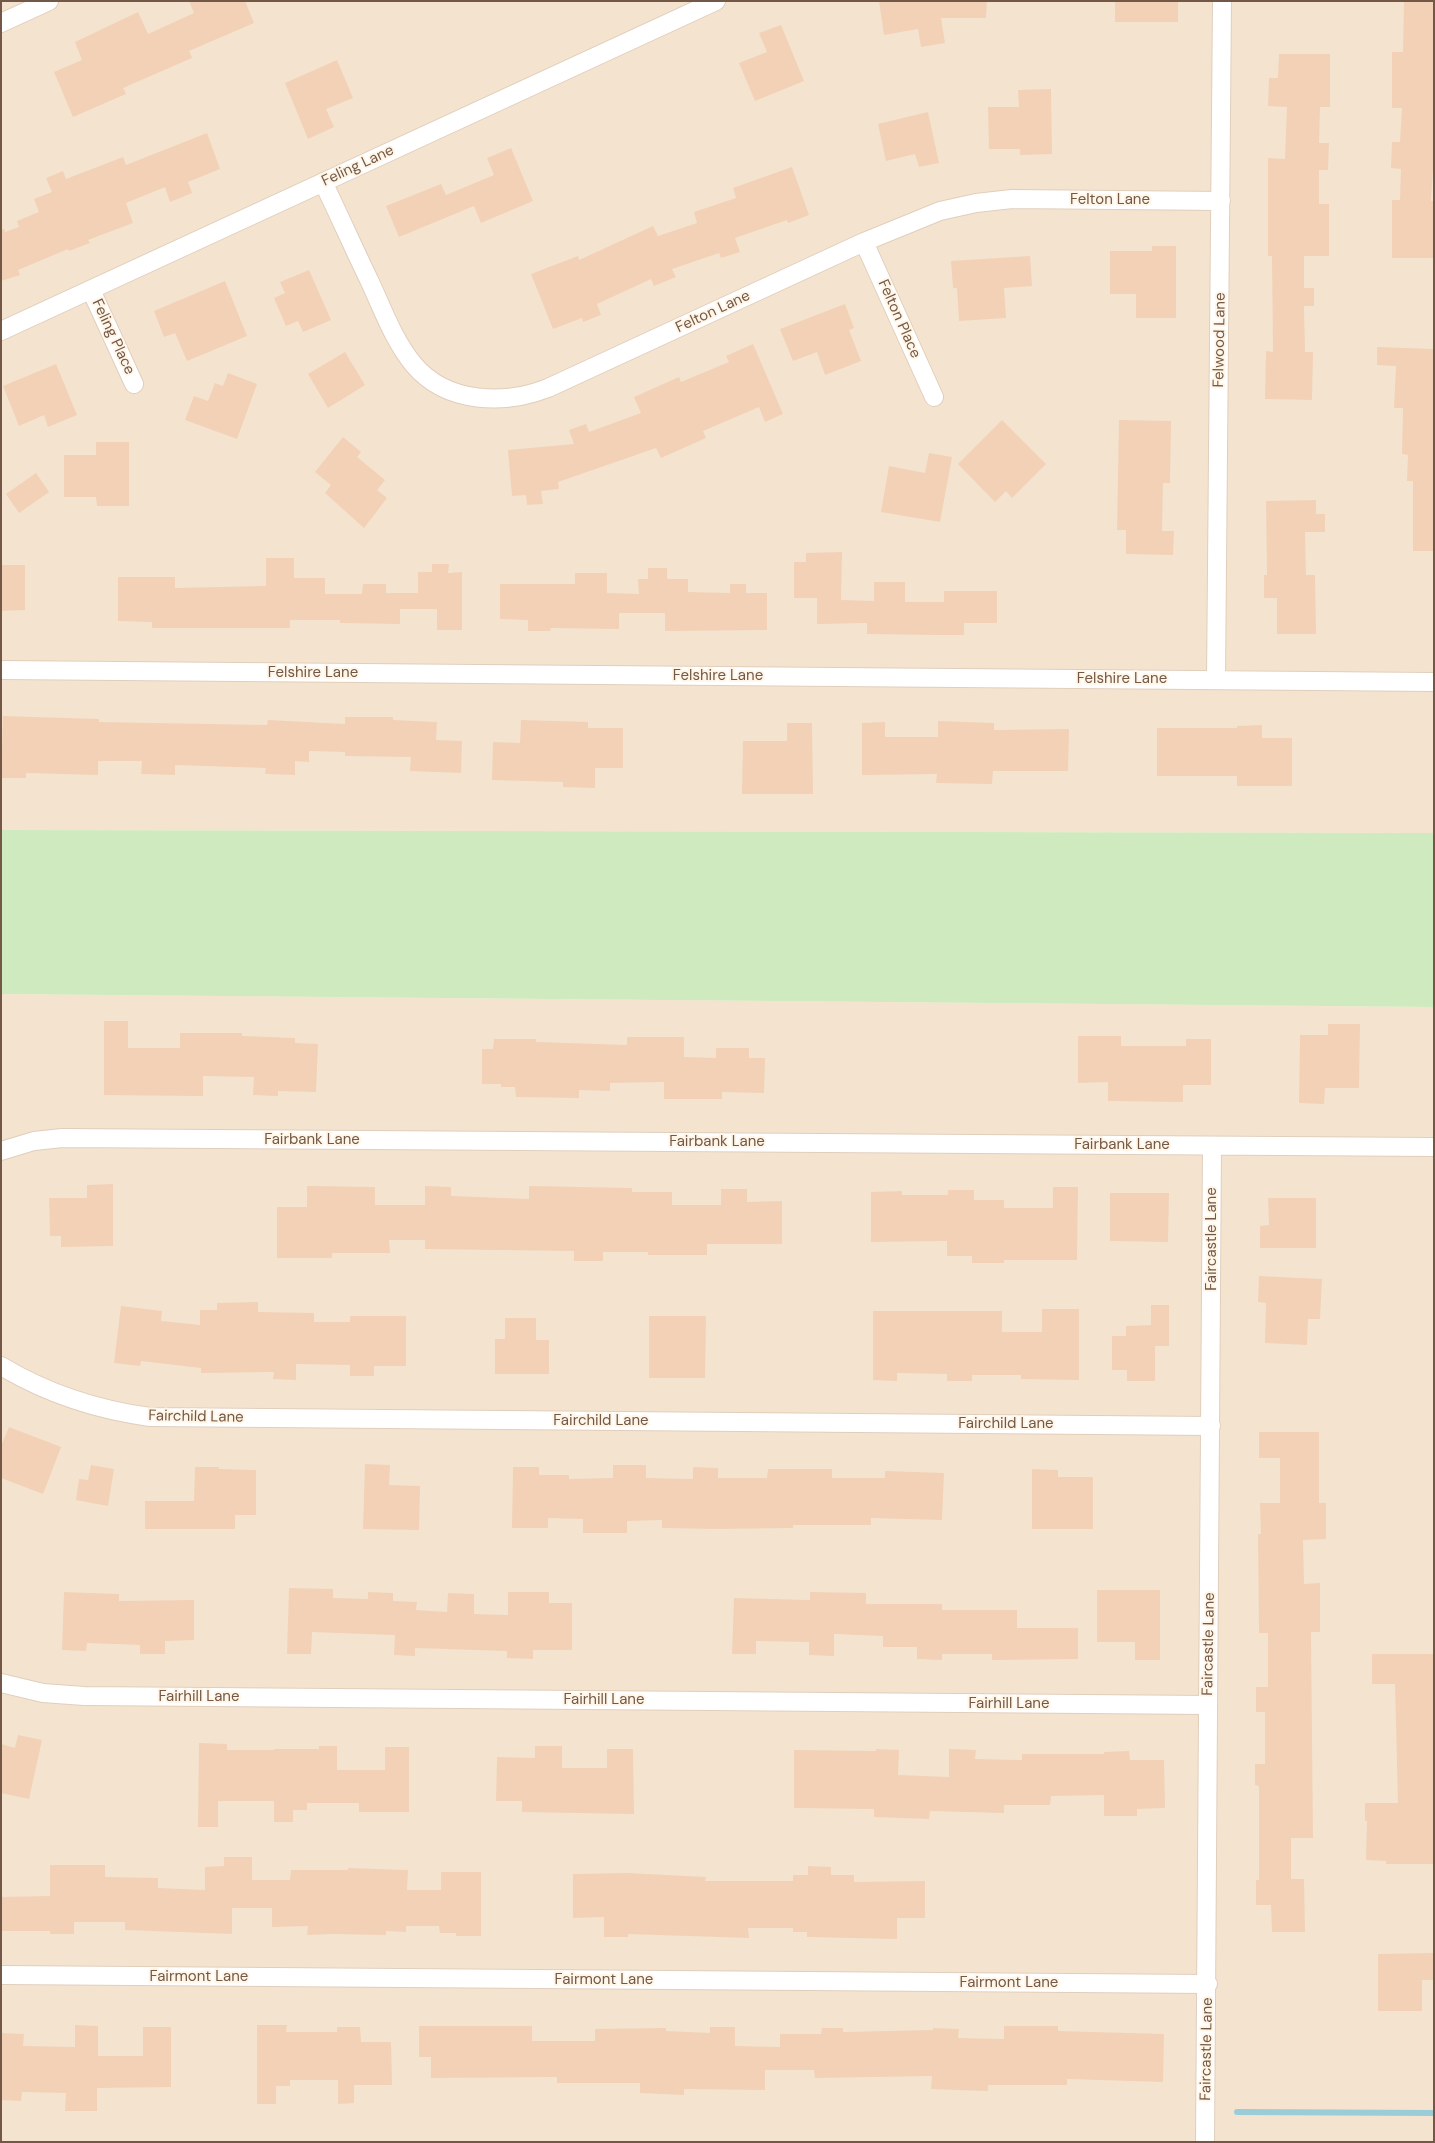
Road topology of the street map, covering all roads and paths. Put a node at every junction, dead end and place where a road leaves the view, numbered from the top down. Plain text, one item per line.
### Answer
1 (50, 1) edge
2 (716, 1) edge
3 (1222, 1) edge
4 (1, 24) edge
5 (323, 182) junction
6 (1221, 201) junction
7 (864, 242) junction
8 (91, 290) junction
9 (1, 331) edge
10 (134, 384) dead end
11 (934, 396) dead end
12 (1, 670) edge
13 (1216, 680) junction
14 (1434, 682) edge
15 (1212, 1146) junction
16 (1434, 1147) edge
17 (1, 1151) edge
18 (1, 1366) edge
19 (1211, 1426) junction
20 (1, 1683) edge
21 (1208, 1705) junction
22 (1, 1975) edge
23 (1208, 1984) junction
24 (1206, 2142) edge

1 - 4 street
2 - 5 street, Feling Lane
3 - 6 street, Felwood Lane
5 - 7 street, Felton Lane
5 - 8 street, Feling Lane
6 - 7 street, Felton Lane
6 - 13 street, Felwood Lane
7 - 11 street, Felton Place
8 - 9 street, Feling Lane
8 - 10 street, Feling Place
12 - 13 street, Felshire Lane
13 - 14 street, Felshire Lane
15 - 16 street, Fairbank Lane
15 - 17 street, Fairbank Lane
15 - 19 street, Faircastle Lane
18 - 19 street, Fairchild Lane
19 - 21 street, Faircastle Lane
20 - 21 street, Fairhill Lane
21 - 23 street, Faircastle Lane
22 - 23 street, Fairmont Lane
23 - 24 street, Faircastle Lane

